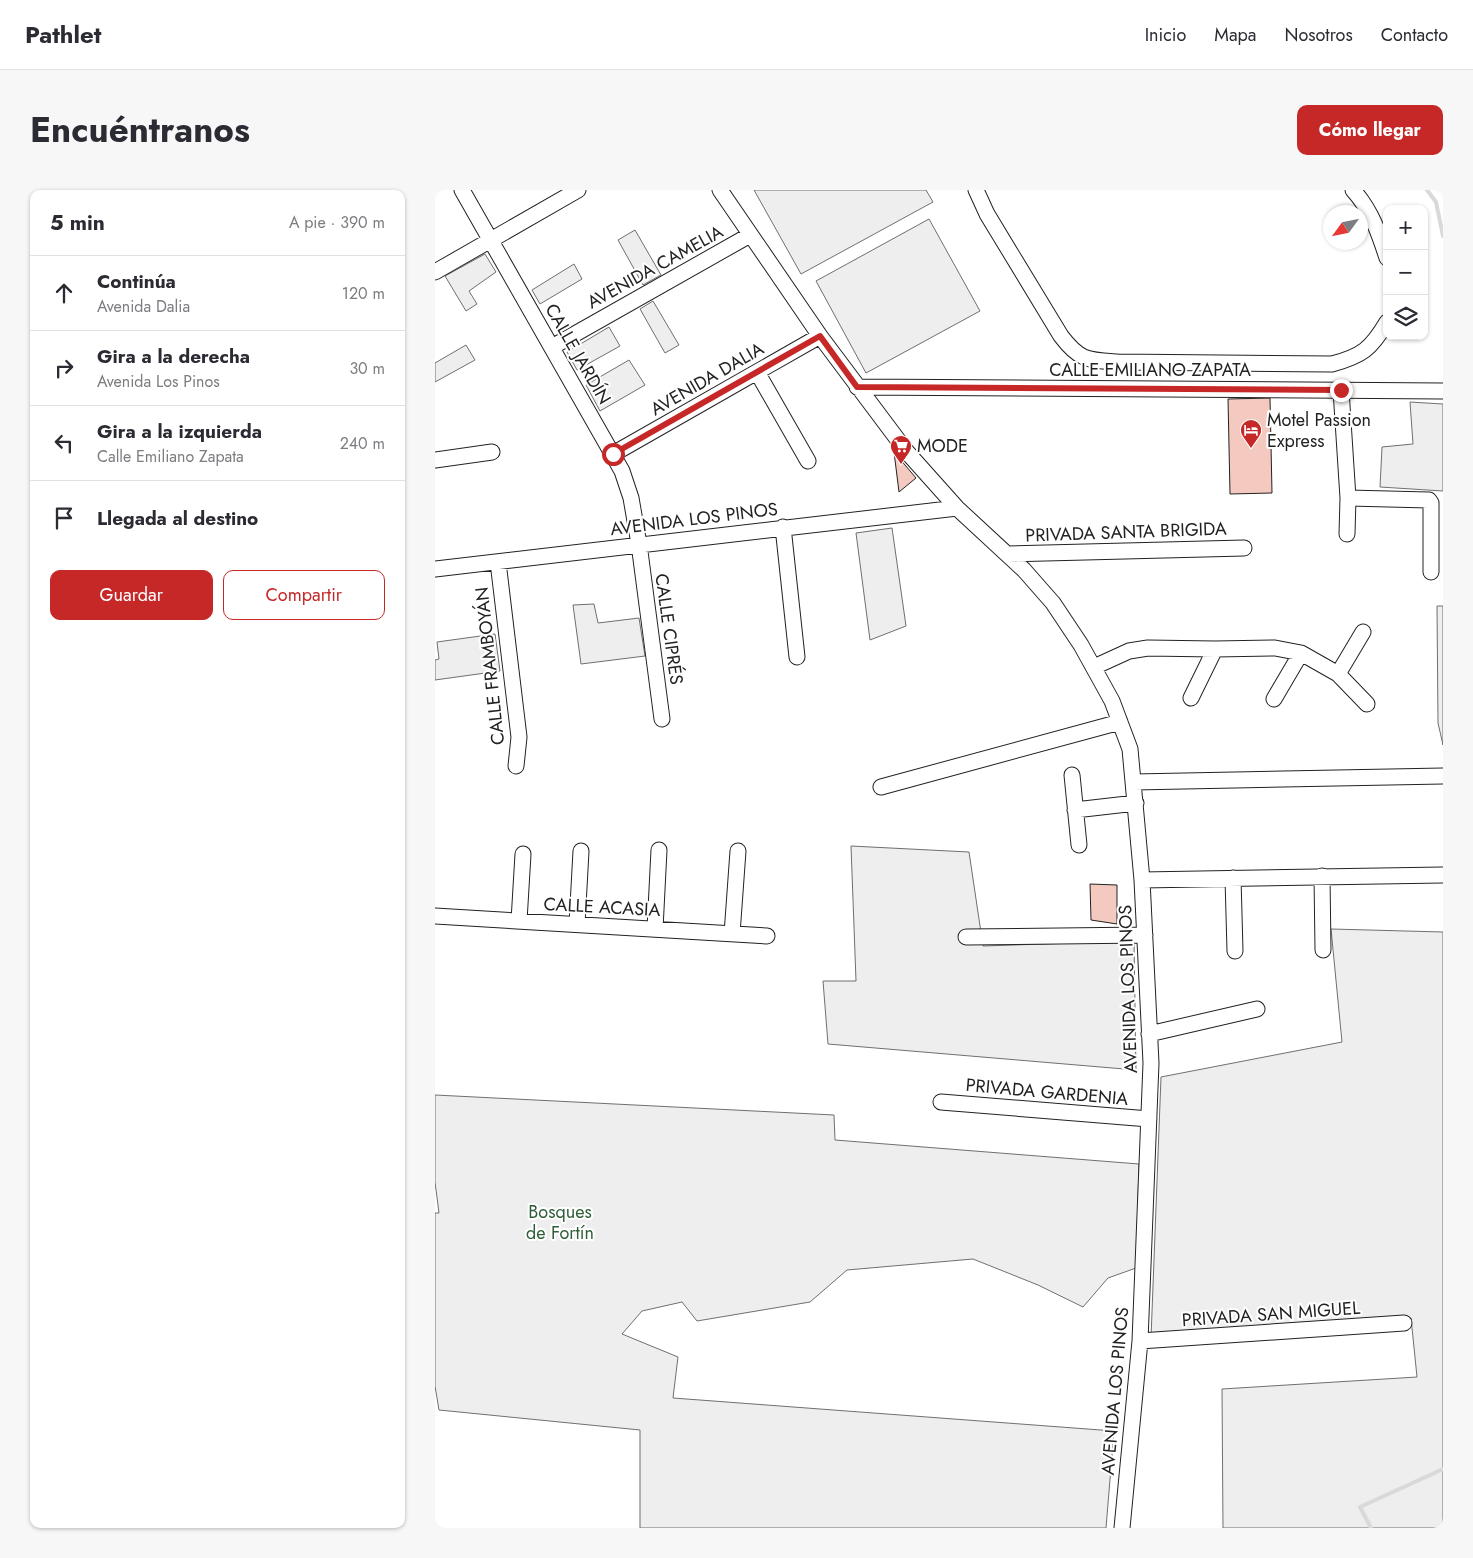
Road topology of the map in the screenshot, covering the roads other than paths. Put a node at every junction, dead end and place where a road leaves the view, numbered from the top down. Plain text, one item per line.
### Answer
1 (463, 190) edge
2 (578, 190) edge
3 (720, 190) edge
4 (976, 190) edge
5 (1353, 190) edge
6 (750, 235) junction
7 (490, 240) junction
8 (1384, 250) edge
9 (435, 272) edge
10 (1383, 329) edge
11 (820, 336) junction
12 (552, 347) junction
13 (757, 372) junction
14 (857, 387) junction
15 (1341, 390) junction
16 (1443, 391) edge
17 (492, 452) dead end
18 (613, 454) junction
19 (435, 460) edge
20 (808, 461) dead end
21 (1348, 498) junction
22 (957, 508) junction
23 (783, 527) junction
24 (1347, 534) dead end
25 (639, 544) junction
26 (1244, 548) dead end
27 (1008, 554) junction
28 (498, 562) junction
29 (435, 569) edge
30 (1431, 572) dead end
31 (1363, 632) dead end
32 (1215, 649) junction
33 (1301, 653) junction
34 (797, 657) dead end
35 (1094, 667) junction
36 (1338, 674) junction
37 (1191, 698) dead end
38 (1274, 699) dead end
39 (1367, 704) dead end
40 (662, 719) dead end
41 (1120, 722) junction
42 (516, 766) dead end
43 (1072, 775) dead end
44 (1443, 776) edge
45 (1134, 782) junction
46 (881, 787) dead end
47 (1136, 803) junction
48 (1075, 810) junction
49 (1079, 845) dead end
50 (659, 850) dead end
51 (581, 851) dead end
52 (738, 851) dead end
53 (523, 854) dead end
54 (1443, 875) edge
55 (1322, 876) junction
56 (1233, 878) junction
57 (1142, 880) junction
58 (435, 916) edge
59 (519, 921) junction
60 (577, 924) junction
61 (655, 929) junction
62 (732, 934) junction
63 (1145, 935) junction
64 (767, 936) dead end
65 (966, 937) dead end
66 (1323, 950) dead end
67 (1235, 951) dead end
68 (1257, 1009) dead end
69 (1149, 1034) junction
70 (941, 1102) dead end
71 (1149, 1119) junction
72 (1404, 1323) dead end
73 (1140, 1341) junction
74 (1123, 1528) edge

1 - 7 street, CALLE JARDÍN
2 - 7 street
3 - 6 street, AVENIDA LOS PINOS
4 - 10 street
5 - 8 street
6 - 11 street, AVENIDA LOS PINOS
6 - 12 street, AVENIDA CAMELIA
7 - 9 street
7 - 12 street, CALLE JARDÍN
11 - 13 street, AVENIDA DALIA
11 - 14 street, AVENIDA LOS PINOS
12 - 18 street, CALLE JARDÍN
13 - 18 street, AVENIDA DALIA
13 - 20 street
14 - 15 street, CALLE EMILIANO ZAPATA
14 - 22 street, AVENIDA LOS PINOS
15 - 16 street, CALLE EMILIANO ZAPATA
15 - 21 street
17 - 19 street
18 - 25 street, CALLE JARDÍN
21 - 24 street
21 - 30 street
22 - 23 street, AVENIDA LOS PINOS
22 - 27 street, AVENIDA LOS PINOS
23 - 25 street, AVENIDA LOS PINOS
23 - 34 street
25 - 28 street, AVENIDA LOS PINOS
25 - 40 street, CALLE CIPRÉS
26 - 27 street, PRIVADA SANTA BRIGIDA
27 - 35 street, AVENIDA LOS PINOS
28 - 29 street, AVENIDA LOS PINOS
28 - 42 street, CALLE FRAMBOYÁN
31 - 36 street
32 - 33 street
32 - 35 street
32 - 37 street
33 - 36 street
33 - 38 street
35 - 41 street, AVENIDA LOS PINOS
36 - 39 street
41 - 45 street, AVENIDA LOS PINOS
41 - 46 street
43 - 48 street
44 - 45 street
45 - 47 street, AVENIDA LOS PINOS
47 - 48 street
47 - 57 street, AVENIDA LOS PINOS
48 - 49 street
50 - 61 street
51 - 60 street
52 - 62 street
53 - 59 street
54 - 55 street
55 - 56 street
55 - 66 street
56 - 57 street
56 - 67 street
57 - 63 street, AVENIDA LOS PINOS
58 - 59 street, CALLE ACASIA
59 - 60 street, CALLE ACASIA
60 - 61 street, CALLE ACASIA
61 - 62 street, CALLE ACASIA
62 - 64 street, CALLE ACASIA
63 - 65 street
63 - 69 street, AVENIDA LOS PINOS
68 - 69 street
69 - 71 street, AVENIDA LOS PINOS
70 - 71 street, PRIVADA GARDENIA
71 - 73 street, AVENIDA LOS PINOS
72 - 73 street, PRIVADA SAN MIGUEL
73 - 74 street, AVENIDA LOS PINOS

